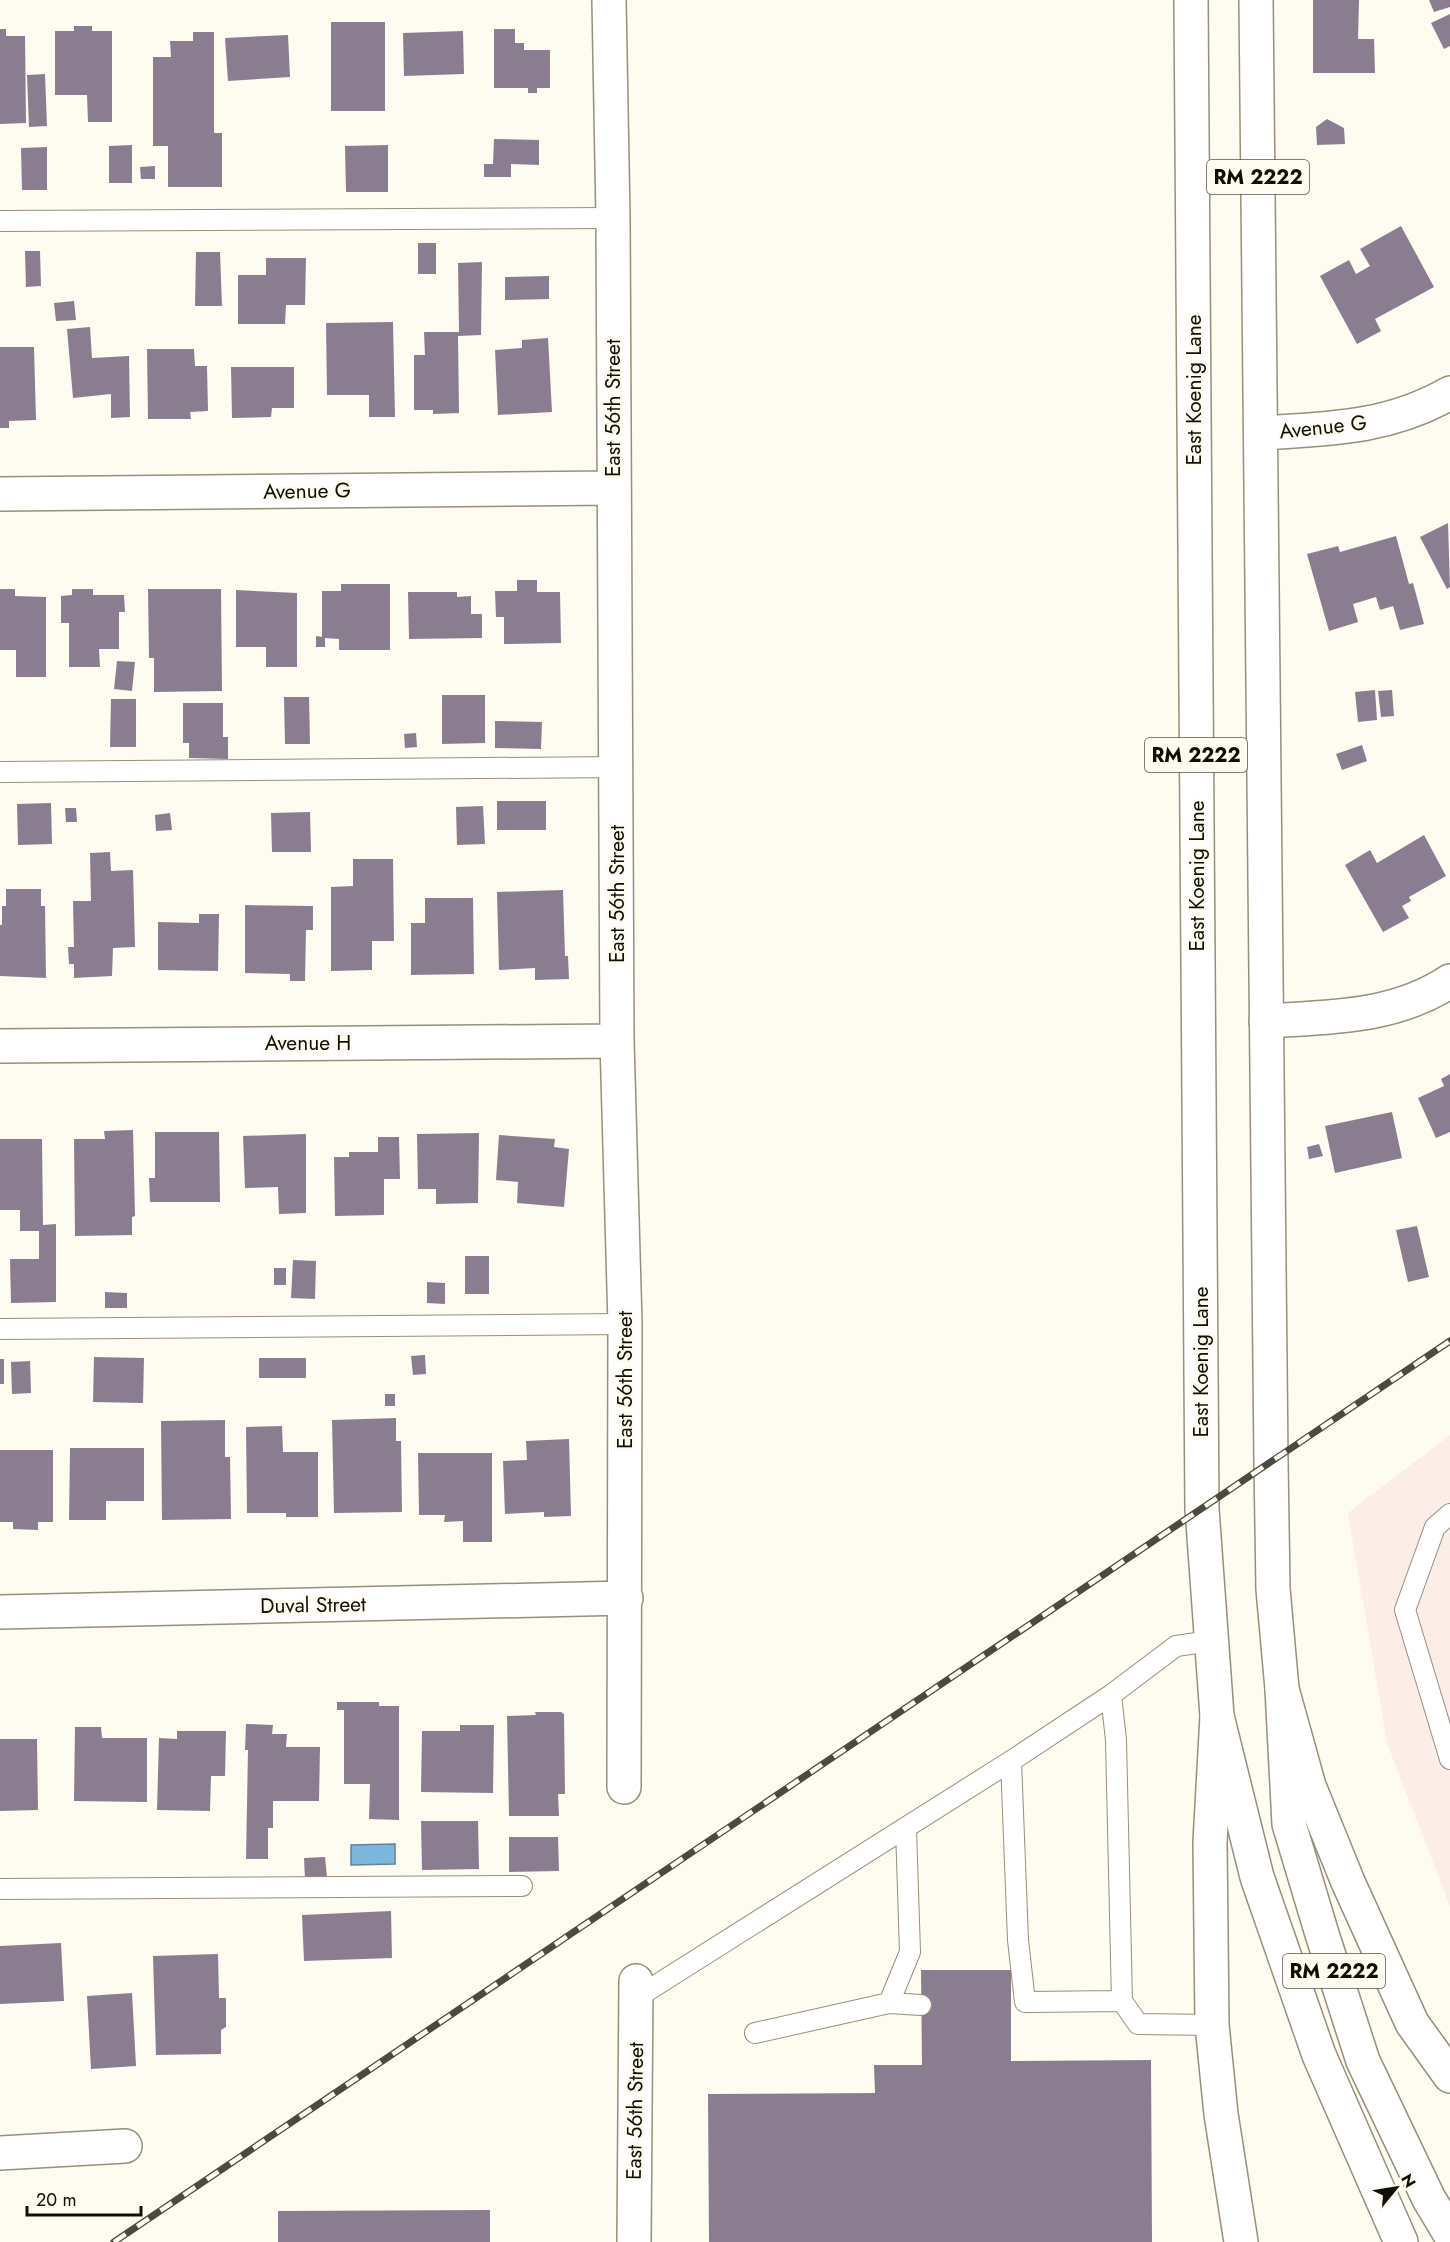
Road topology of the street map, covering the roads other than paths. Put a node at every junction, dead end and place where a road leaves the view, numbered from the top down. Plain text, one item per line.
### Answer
1 (609, 0) edge
2 (1191, 0) edge
3 (1256, 0) edge
4 (614, 218) junction
5 (0, 221) edge
6 (1450, 393) edge
7 (1261, 433) junction
8 (613, 488) junction
9 (0, 494) edge
10 (617, 767) junction
11 (0, 772) edge
12 (1450, 981) edge
13 (1266, 1021) junction
14 (617, 1041) junction
15 (0, 1046) edge
16 (625, 1324) junction
17 (0, 1329) edge
18 (1450, 1514) edge
19 (626, 1598) junction
20 (0, 1612) edge
21 (1211, 1641) junction
22 (1282, 1689) junction
23 (1112, 1695) junction
24 (1217, 1716) junction
25 (1450, 1759) edge
26 (1011, 1761) junction
27 (624, 1787) dead end
28 (906, 1829) junction
29 (522, 1886) dead end
30 (0, 1889) edge
31 (636, 1989) joint
32 (1122, 2001) junction
33 (889, 2003) junction
34 (921, 2005) dead end
35 (1212, 2025) junction
36 (755, 2033) dead end
37 (1450, 2076) edge
38 (125, 2146) dead end
39 (0, 2153) edge
40 (1450, 2234) edge
41 (634, 2242) edge
42 (1241, 2242) edge
43 (1401, 2242) edge

1 - 4 main road, East 56th Street
2 - 21 main road, East Koenig Lane / RM 2222
3 - 7 main road, RM 2222
4 - 5 lane
4 - 8 main road, East 56th Street
6 - 7 main road, Avenue G
7 - 13 main road, RM 2222
8 - 9 main road, Avenue G
8 - 10 main road, East 56th Street
10 - 11 lane
10 - 14 main road, East 56th Street
12 - 13 main road
13 - 22 main road, RM 2222
14 - 15 main road, Avenue H
14 - 16 main road, East 56th Street
16 - 17 lane
16 - 19 main road, East 56th Street
18 - 25 lane
19 - 20 main road, Duval Street
19 - 27 main road, East 56th Street
21 - 23 lane
21 - 24 main road, East Koenig Lane / RM 2222
22 - 37 main road
22 - 40 main road, RM 2222
23 - 26 lane
23 - 32 lane
24 - 35 main road
24 - 43 main road, RM 2222
26 - 28 lane
26 - 32 lane
28 - 31 lane
28 - 33 lane
29 - 30 lane
31 - 41 main road, East 56th Street
32 - 35 lane
33 - 34 lane
33 - 36 lane
35 - 42 main road
38 - 39 main road

